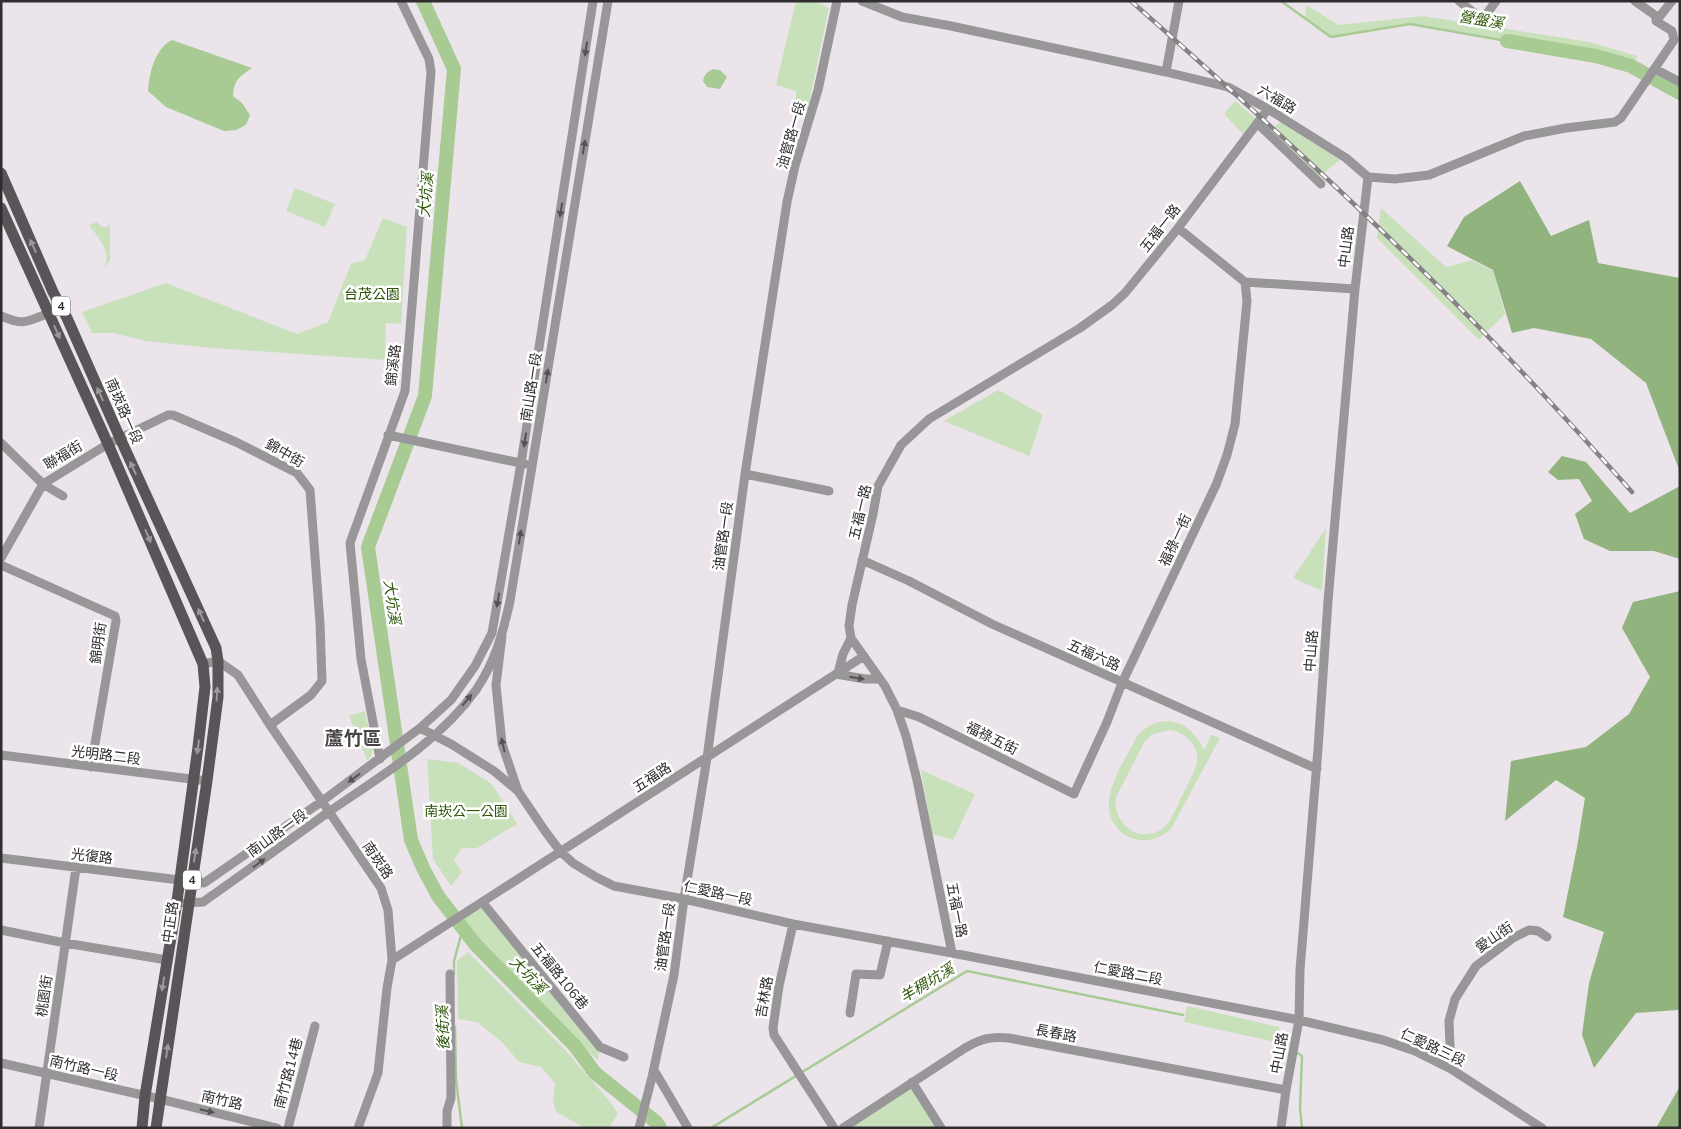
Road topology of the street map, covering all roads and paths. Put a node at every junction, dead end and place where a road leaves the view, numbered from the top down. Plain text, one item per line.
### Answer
1 (401, 1) edge
2 (593, 1) edge
3 (608, 1) edge
4 (836, 1) edge
5 (862, 1) edge
6 (1179, 1) edge
7 (1459, 1) edge
8 (1496, 1) edge
9 (1635, 1) edge
10 (1672, 1) edge
11 (1656, 21) junction
12 (1655, 69) junction
13 (1166, 72) junction
14 (1680, 82) edge
15 (1268, 108) junction
16 (1257, 123) junction
17 (1, 173) edge
18 (1368, 176) junction
19 (1321, 184) dead end
20 (1, 208) edge
21 (1178, 228) junction
22 (1245, 282) junction
23 (1355, 289) junction
24 (548, 292) junction
25 (560, 294) junction
26 (49, 313) junction
27 (1, 316) edge
28 (388, 435) junction
29 (120, 438) junction
30 (1, 442) edge
31 (108, 444) junction
32 (521, 463) junction
33 (532, 466) junction
34 (745, 474) junction
35 (43, 484) junction
36 (830, 491) dead end
37 (63, 496) dead end
38 (1, 558) edge
39 (862, 560) junction
40 (1, 565) edge
41 (502, 636) junction
42 (851, 638) junction
43 (864, 656) junction
44 (218, 661) junction
45 (203, 664) junction
46 (837, 673) junction
47 (879, 679) junction
48 (1122, 683) junction
49 (897, 710) junction
50 (270, 726) junction
51 (420, 728) junction
52 (433, 735) junction
53 (1, 755) edge
54 (384, 756) junction
55 (707, 758) junction
56 (91, 767) junction
57 (1316, 769) junction
58 (194, 779) junction
59 (207, 781) junction
60 (518, 791) junction
61 (1074, 794) joint
62 (321, 802) junction
63 (328, 812) junction
64 (560, 852) junction
65 (1, 858) edge
66 (76, 868) junction
67 (186, 881) junction
68 (684, 899) junction
69 (182, 902) junction
70 (482, 903) junction
71 (793, 924) junction
72 (1, 930) edge
73 (1547, 937) dead end
74 (888, 941) junction
75 (65, 944) junction
76 (952, 953) junction
77 (167, 960) junction
78 (392, 960) junction
79 (450, 974) dead end
80 (850, 1013) dead end
81 (1299, 1020) junction
82 (315, 1026) dead end
83 (624, 1057) dead end
84 (1, 1064) edge
85 (1451, 1069) junction
86 (47, 1074) junction
87 (653, 1074) junction
88 (912, 1082) junction
89 (1286, 1090) junction
90 (145, 1096) junction
91 (160, 1099) junction
92 (39, 1128) edge
93 (142, 1128) edge
94 (156, 1128) edge
95 (277, 1128) edge
96 (288, 1128) edge
97 (358, 1128) edge
98 (447, 1128) edge
99 (638, 1128) edge
100 (688, 1128) edge
101 (834, 1128) edge
102 (843, 1128) edge
103 (941, 1128) edge
104 (1281, 1128) edge
105 (1542, 1128) edge

1 - 28 street, 錦溪路
2 -> 24 street, 南山路一段
25 -> 3 street, 南山路一段
4 - 34 street, 油管路一段
5 - 13 street, 六福路
6 - 13 street
7 - 8 street
9 - 11 street
10 - 11 street
11 - 12 street
12 - 14 street
12 - 18 street
13 - 15 street, 六福路
15 - 16 street, 五福一路
15 - 18 street, 六福路
16 - 19 street
16 - 21 street, 五福一路
29 -> 17 main road, 南崁路一段 / 4
18 - 23 street, 中山路
20 - 26 main road, 南崁路一段 / 4
21 - 22 street
21 - 39 street, 五福一路
22 - 23 street
22 - 48 street, 福祿一街
23 - 57 street, 中山路
24 - 25 street
24 -> 32 street, 南山路一段
33 -> 25 street, 南山路一段
26 - 27 street
26 -> 31 main road, 南崁路一段 / 4
28 - 32 street
28 - 54 street, 錦溪路
29 - 31 street, 聯福街
44 -> 29 main road, 南崁路一段 / 4
29 - 50 street, 錦中街
30 - 35 street
31 - 35 street, 聯福街
31 -> 45 main road, 南崁路一段 / 4
32 - 33 street
32 -> 51 street, 南山路一段
41 -> 33 street, 南山路一段
34 - 36 street
34 - 55 street, 油管路一段
35 - 37 street
35 - 38 street, 聯福街
39 - 42 street, 五福一路
39 - 48 street, 五福六路
40 - 56 street, 錦明街
52 -> 41 street, 南山路一段
60 -> 41 street, 仁愛路一段
42 - 43 street, 五福一路
42 - 46 street
43 - 46 street, 五福路
43 - 47 street, 五福一路
44 - 45 street
44 - 50 street, 南崁路
59 -> 44 main road, 中正路 / 4
45 -> 58 main road, 中正路 / 4
46 -> 47 street
46 - 55 street, 五福路
47 - 49 street, 五福一路
48 - 57 street, 五福六路
48 - 61 street, 福祿一街
49 - 61 street, 福祿五街
49 - 76 street, 五福一路
50 - 62 street, 南崁路
51 - 52 street, 仁愛路一段
51 - 54 street, 南山路一段
52 - 60 street, 仁愛路一段
52 - 63 street, 南山路一段
53 - 56 street, 光明路二段
54 -> 62 street, 南山路一段
55 - 64 street, 五福路
55 - 68 street, 油管路一段
56 - 58 street, 光明路二段
57 - 81 street, 中山路
58 - 59 street, 光明路二段
58 - 67 main road, 中正路 / 4
67 -> 59 main road, 中正路 / 4
60 - 64 street, 仁愛路一段
62 - 63 street, 南崁路
62 - 67 street, 南山路一段
69 -> 63 street, 南山路一段
63 - 78 street, 南崁路
64 - 68 street, 仁愛路一段
64 - 70 street, 五福路
65 - 66 street, 光復路
66 - 67 street, 光復路
66 - 75 street, 桃園街
67 - 69 main road, 中正路 / 4
68 - 71 street, 仁愛路一段
68 - 87 street, 油管路一段
69 - 77 main road, 中正路 / 4
91 -> 69 main road, 中正路 / 4
70 - 78 street, 五福路
70 - 83 street, 五福路106巷
71 - 74 street, 仁愛路一段
71 - 101 street, 吉林路
72 - 75 street
73 - 85 street, 愛山街
74 - 76 street, 仁愛路一段
74 - 80 street
75 - 77 street
75 - 86 street, 桃園街
76 - 81 street, 仁愛路二段
77 -> 90 main road, 中正路 / 4
78 - 97 street, 南崁路
79 - 98 street
81 - 85 street, 仁愛路三段
81 - 89 street, 中山路
82 - 96 street, 南竹路14巷
84 - 86 street, 南竹路一段
85 - 105 street, 仁愛路三段
86 - 90 street, 南竹路一段
86 - 92 street, 桃園街
87 - 99 street, 油管路一段
87 - 100 street
88 - 89 street, 長春路
88 - 102 street, 長春路
88 - 103 street
89 - 104 street, 中山路
90 - 91 street, 南竹路一段
90 - 93 main road, 中正路 / 4
91 - 94 main road, 中正路 / 4
91 -> 95 street, 南竹路

